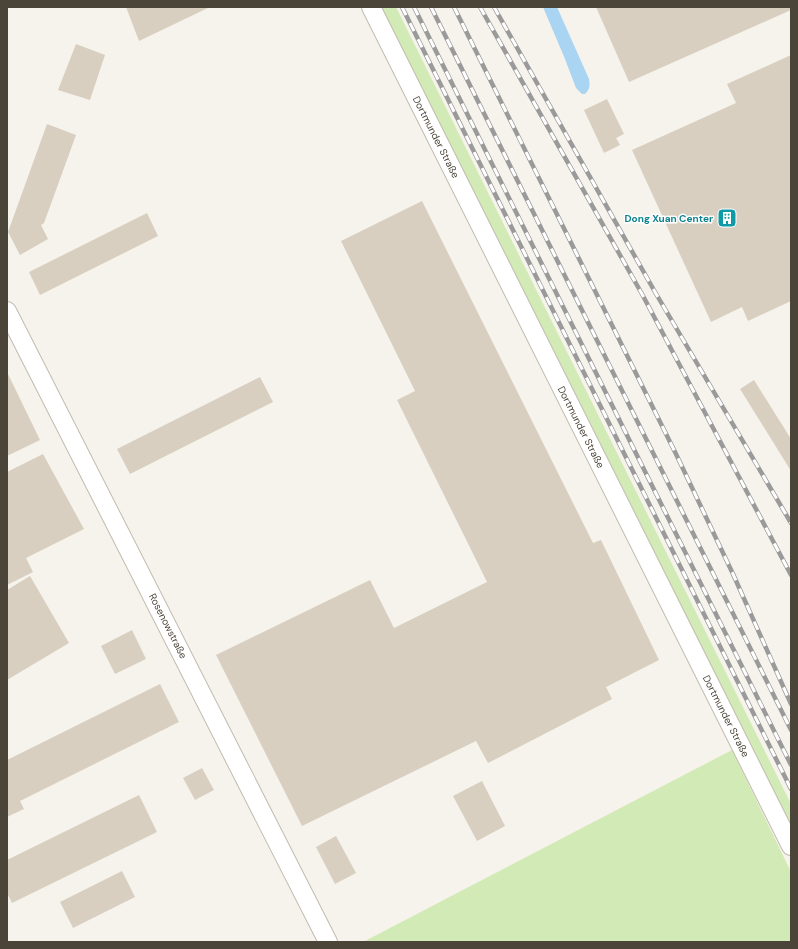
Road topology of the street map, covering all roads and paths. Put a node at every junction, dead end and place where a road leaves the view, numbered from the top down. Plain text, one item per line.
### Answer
1 (371, 7) edge
2 (7, 311) edge
3 (791, 846) edge
4 (328, 942) edge

1 - 3 street, Dortmunder Straße
2 - 4 street, Rosenowstraße

